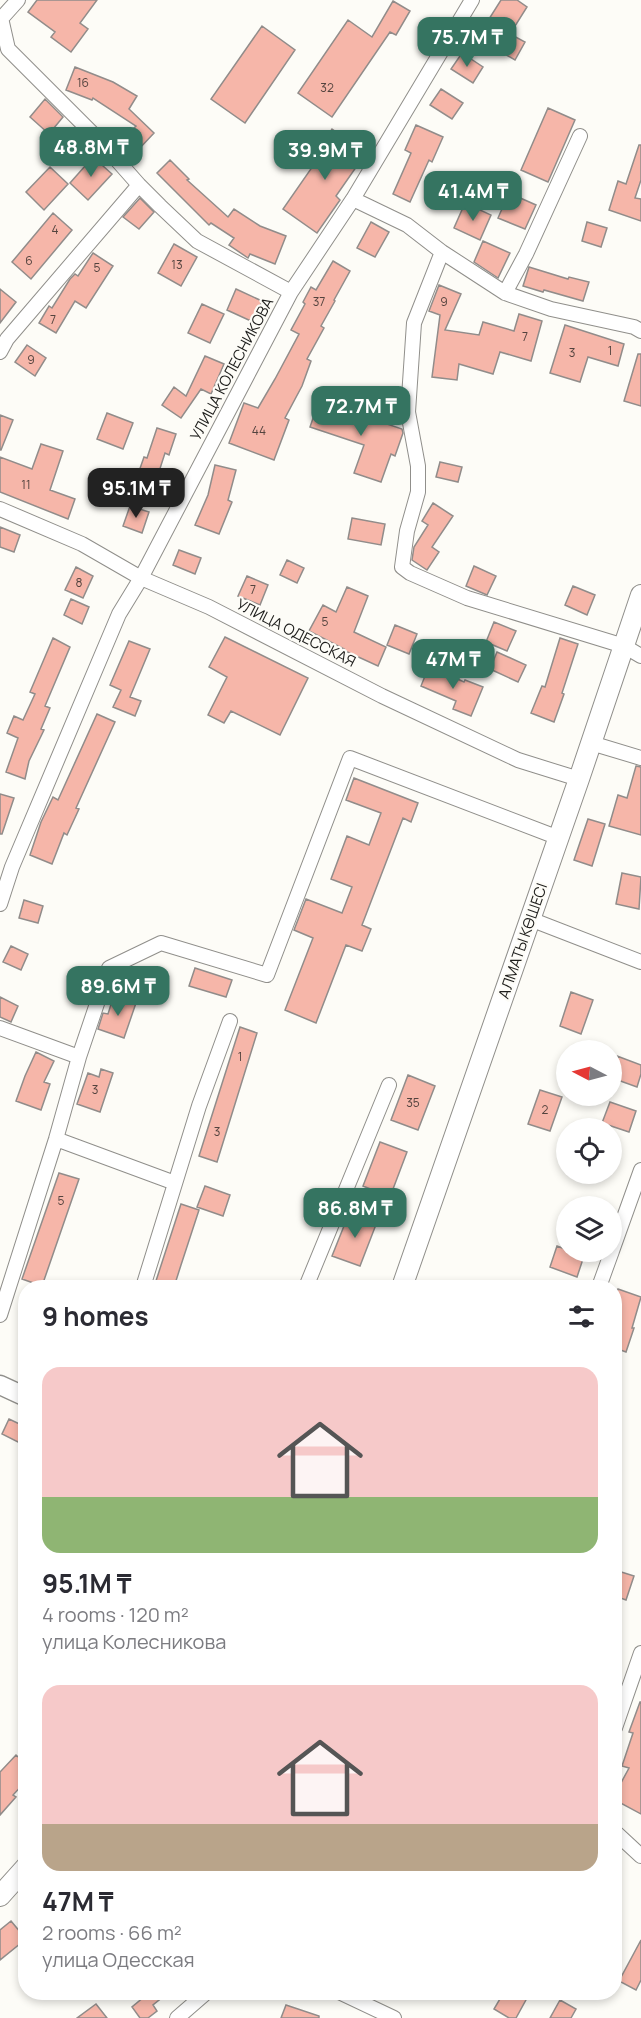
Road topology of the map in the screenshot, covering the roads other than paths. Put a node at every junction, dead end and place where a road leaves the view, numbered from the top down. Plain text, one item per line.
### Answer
1 (18, 0) edge
2 (471, 0) edge
3 (1, 19) edge
4 (580, 136) dead end
5 (139, 185) junction
6 (353, 199) junction
7 (442, 252) junction
8 (291, 292) junction
9 (505, 293) junction
10 (641, 331) edge
11 (0, 352) edge
12 (0, 508) edge
13 (141, 578) junction
14 (641, 594) edge
15 (633, 651) edge
16 (591, 743) junction
17 (641, 758) edge
18 (579, 779) junction
19 (559, 838) junction
20 (0, 904) edge
21 (531, 919) junction
22 (641, 962) edge
23 (230, 1021) dead end
24 (0, 1028) edge
25 (79, 1057) junction
26 (389, 1085) dead end
27 (56, 1139) junction
28 (641, 1170) edge
29 (175, 1183) junction
30 (622, 1223) edge
31 (608, 1262) edge
32 (145, 1280) edge
33 (309, 1280) edge
34 (404, 1280) edge
35 (602, 1280) edge
36 (0, 1315) edge
37 (0, 1385) edge
38 (18, 1393) edge
39 (641, 1653) edge
40 (622, 1708) edge
41 (622, 1838) edge
42 (641, 1856) edge
43 (18, 1876) edge
44 (0, 1896) edge
45 (198, 2000) edge
46 (356, 2000) edge
47 (177, 2018) edge
48 (394, 2018) edge

1 - 3 street
2 - 6 street, УЛИЦА КОЛЕСНИКОВА
3 - 5 street
4 - 9 street
5 - 8 street
5 - 11 street
6 - 7 street
6 - 8 street, УЛИЦА КОЛЕСНИКОВА
7 - 9 street
7 - 15 street
8 - 13 street, УЛИЦА КОЛЕСНИКОВА
9 - 10 street
12 - 13 street, УЛИЦА ОДЕССКАЯ
13 - 18 street, УЛИЦА ОДЕССКАЯ
13 - 20 street, УЛИЦА КОЛЕСНИКОВА
14 - 15 main road, АЛМАТЫ КӨШЕСІ
15 - 16 main road, АЛМАТЫ КӨШЕСІ
16 - 17 street
16 - 18 main road, АЛМАТЫ КӨШЕСІ
18 - 19 main road, АЛМАТЫ КӨШЕСІ
19 - 21 main road, АЛМАТЫ КӨШЕСІ
19 - 25 street
21 - 22 street
21 - 34 main road, АЛМАТЫ КӨШЕСІ
23 - 29 street
24 - 25 street
25 - 27 street
26 - 33 street
27 - 29 street
27 - 36 street
28 - 30 street
29 - 32 street
31 - 35 street
37 - 38 main road
39 - 40 street
41 - 42 street
43 - 44 main road
45 - 47 street
46 - 48 street

